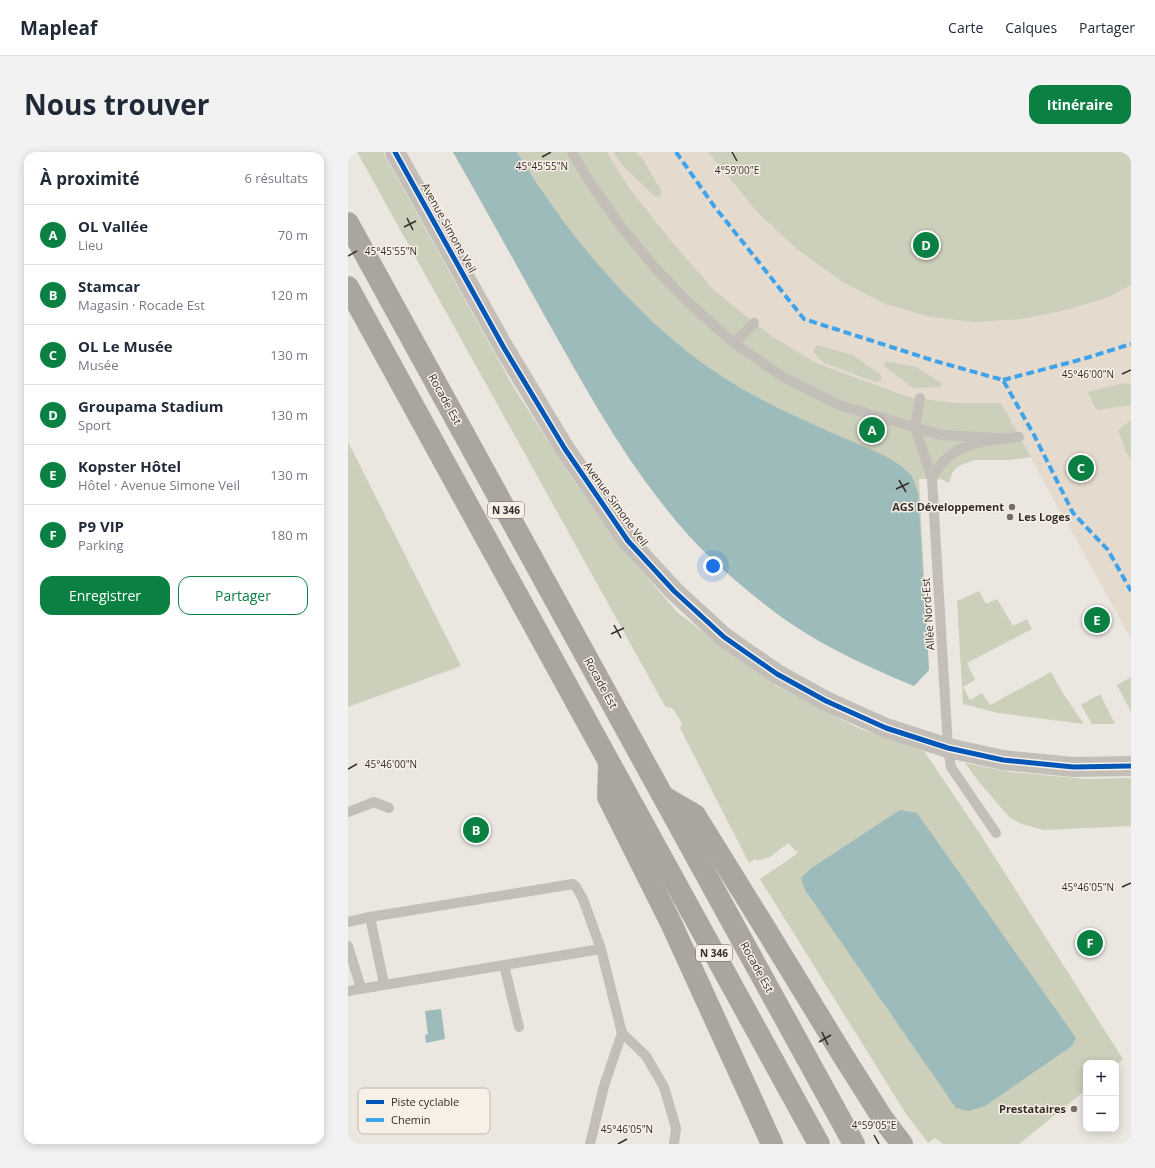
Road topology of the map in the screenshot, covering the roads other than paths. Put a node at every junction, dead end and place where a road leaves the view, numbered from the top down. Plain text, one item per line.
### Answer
1 (395, 152) edge
2 (572, 152) edge
3 (348, 223) edge
4 (348, 287) edge
5 (754, 323) dead end
6 (734, 343) junction
7 (920, 398) dead end
8 (914, 426) junction
9 (1019, 436) dead end
10 (999, 438) junction
11 (932, 479) junction
12 (948, 748) junction
13 (609, 763) junction
14 (1131, 766) edge
15 (663, 797) junction
16 (389, 808) dead end
17 (348, 812) edge
18 (996, 833) dead end
19 (370, 918) junction
20 (348, 922) edge
21 (348, 946) edge
22 (601, 949) junction
23 (504, 965) junction
24 (384, 984) junction
25 (361, 988) junction
26 (348, 991) edge
27 (519, 1027) dead end
28 (622, 1032) junction
29 (590, 1144) edge
30 (674, 1144) edge
31 (772, 1144) edge
32 (819, 1144) edge
33 (854, 1144) edge
34 (902, 1144) edge

1 - 12 street, Avenue Simone Veil
2 - 6 lane
3 - 15 highway, Rocade Est / N 346
4 - 13 highway, N 346
5 - 6 lane
6 - 8 lane
7 - 8 lane
8 - 10 lane
8 - 11 lane, Allée Nord-Est
9 - 10 lane
10 - 11 lane
11 - 12 lane, Allée Nord-Est
12 - 14 street, Avenue Simone Veil
12 - 18 lane, Allée Nord-Est
13 - 31 highway
13 - 32 highway, N 346
15 - 33 highway, Rocade Est / N 346
15 - 34 highway
16 - 17 lane
19 - 20 lane
19 - 22 lane
19 - 24 lane
21 - 25 lane
22 - 23 lane
22 - 28 lane
23 - 24 lane
23 - 27 lane
24 - 25 lane
25 - 26 lane
28 - 29 lane
28 - 30 lane

